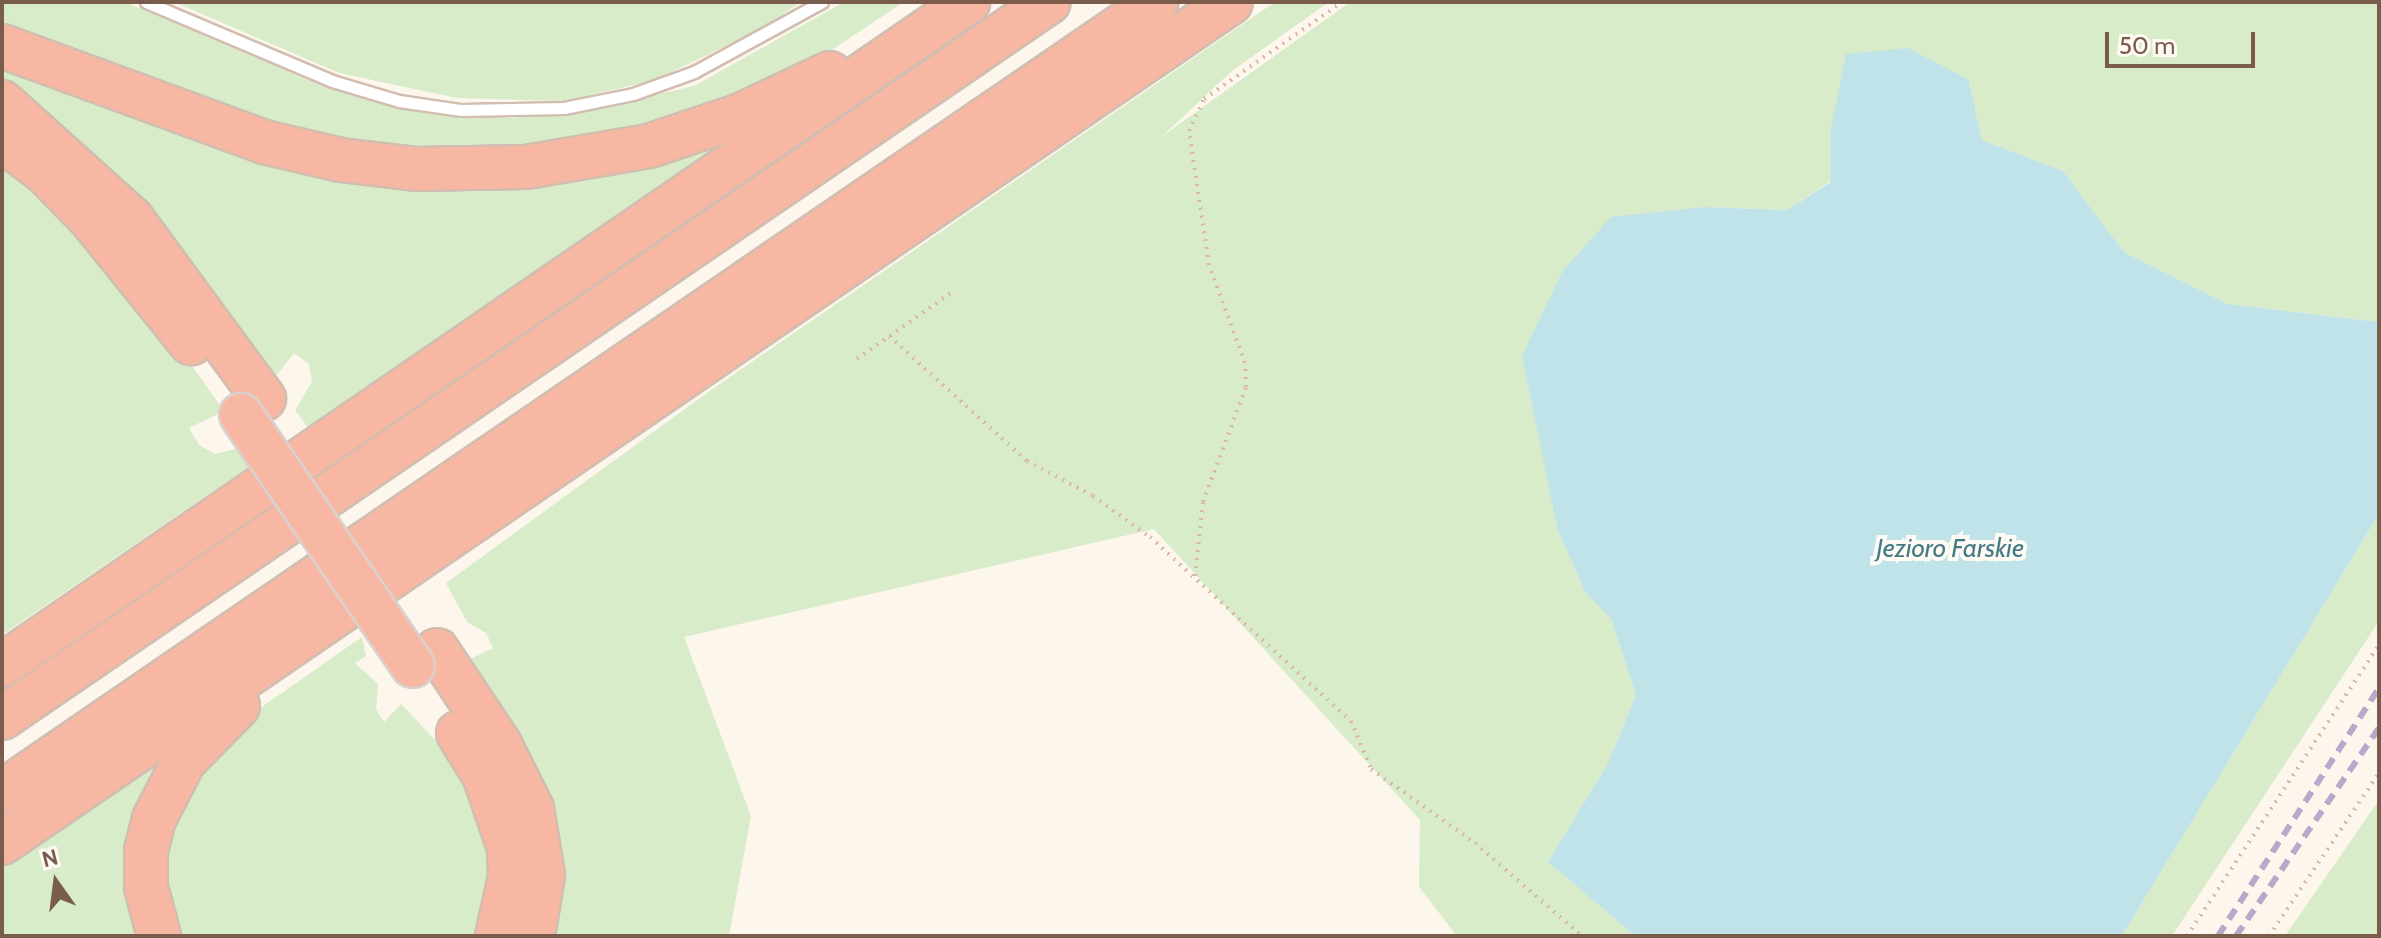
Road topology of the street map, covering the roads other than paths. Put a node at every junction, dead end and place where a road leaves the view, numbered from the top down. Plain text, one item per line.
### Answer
1 (146, 2) edge
2 (822, 2) edge
3 (967, 2) edge
4 (1049, 2) edge
5 (1156, 2) edge
6 (1231, 2) edge
7 (2, 46) edge
8 (2, 102) edge
9 (2, 140) edge
10 (253, 407) junction
11 (345, 609) junction
12 (425, 658) junction
13 (2, 665) edge
14 (2, 718) edge
15 (2, 792) edge
16 (2, 843) edge
17 (159, 936) edge
18 (497, 936) edge
19 (533, 936) edge

1 - 2 lane
3 - 7 highway
3 - 13 highway
4 - 14 highway
5 - 15 highway
6 - 11 highway
8 - 10 highway
9 - 10 highway
10 - 12 highway
11 - 16 highway
11 - 17 highway
12 - 18 highway
12 - 19 highway

